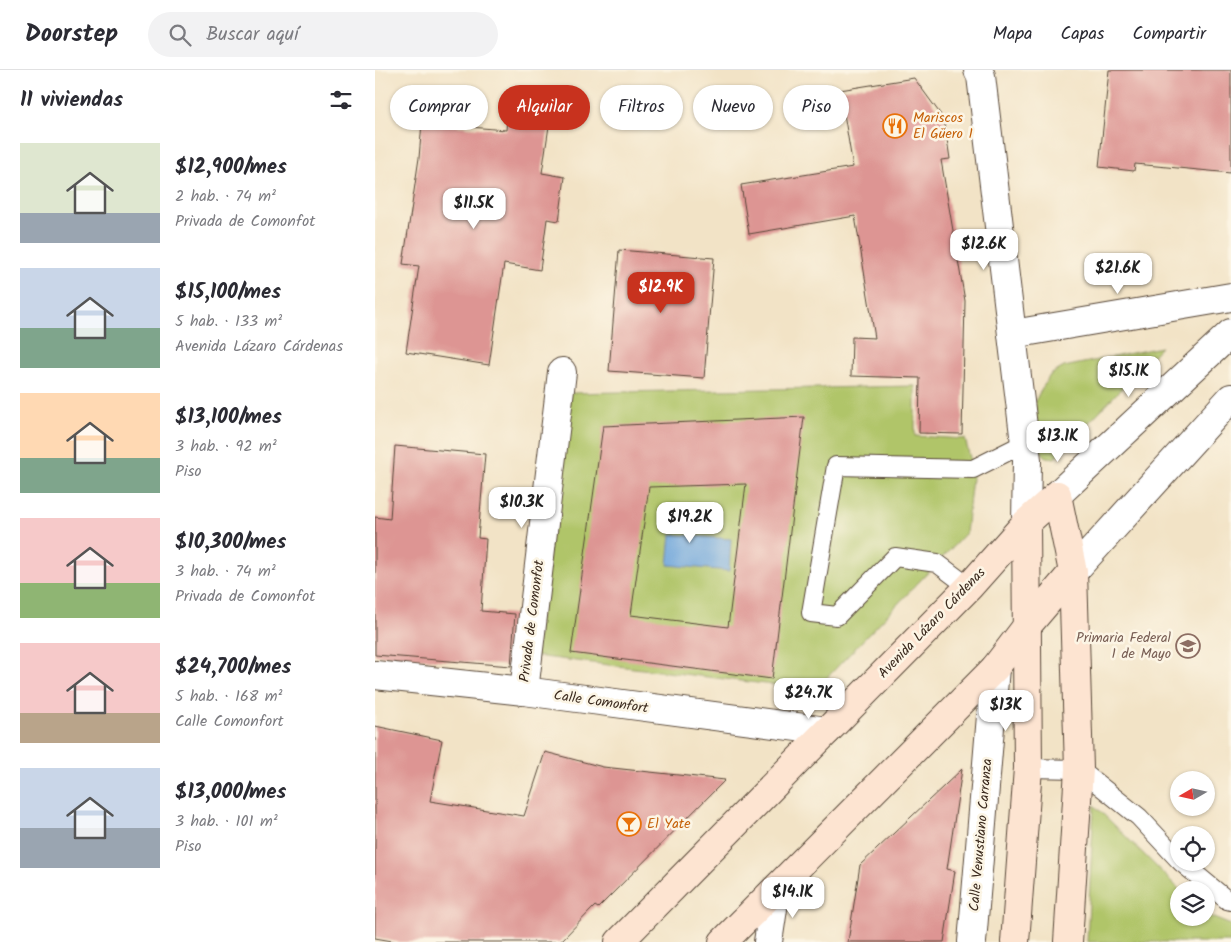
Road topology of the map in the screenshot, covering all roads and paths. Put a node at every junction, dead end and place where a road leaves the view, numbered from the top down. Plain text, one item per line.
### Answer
1 (978, 70) edge
2 (1231, 297) edge
3 (1231, 333) edge
4 (1013, 334) junction
5 (562, 372) dead end
6 (1231, 398) edge
7 (1026, 452) junction
8 (1057, 495) junction
9 (1026, 522) junction
10 (1073, 572) junction
11 (969, 587) junction
12 (1027, 626) junction
13 (995, 668) junction
14 (375, 675) edge
15 (524, 691) junction
16 (827, 731) junction
17 (1028, 768) junction
18 (1079, 769) junction
19 (1170, 850) edge
20 (1192, 871) edge
21 (776, 890) junction
22 (1231, 901) edge
23 (619, 942) edge
24 (723, 942) edge
25 (768, 942) edge
26 (972, 942) edge
27 (1015, 942) edge
28 (1068, 942) edge

1 - 4 street
2 - 4 street
3 - 8 street, Avenida Lázaro Cárdenas
4 - 7 street
5 - 15 street, Privada de Comonfot
6 - 10 street
7 - 8 street
7 - 9 street
7 - 11 lane
8 - 9 main road, Avenida Lázaro Cárdenas
8 - 10 main road
9 - 11 main road, Avenida Lázaro Cárdenas
9 - 12 main road
10 - 12 main road
10 - 18 main road
11 - 16 main road, Avenida Lázaro Cárdenas
12 - 13 main road
12 - 17 main road
13 - 21 main road
13 - 26 street, Calle Venustiano Carranza
14 - 15 street, Calle Comonfort
15 - 16 street, Calle Comonfort
16 - 23 main road, Avenida Lázaro Cárdenas
17 - 18 lane
17 - 27 main road
18 - 19 lane
18 - 28 main road
20 - 22 lane
21 - 24 main road
21 - 25 street

